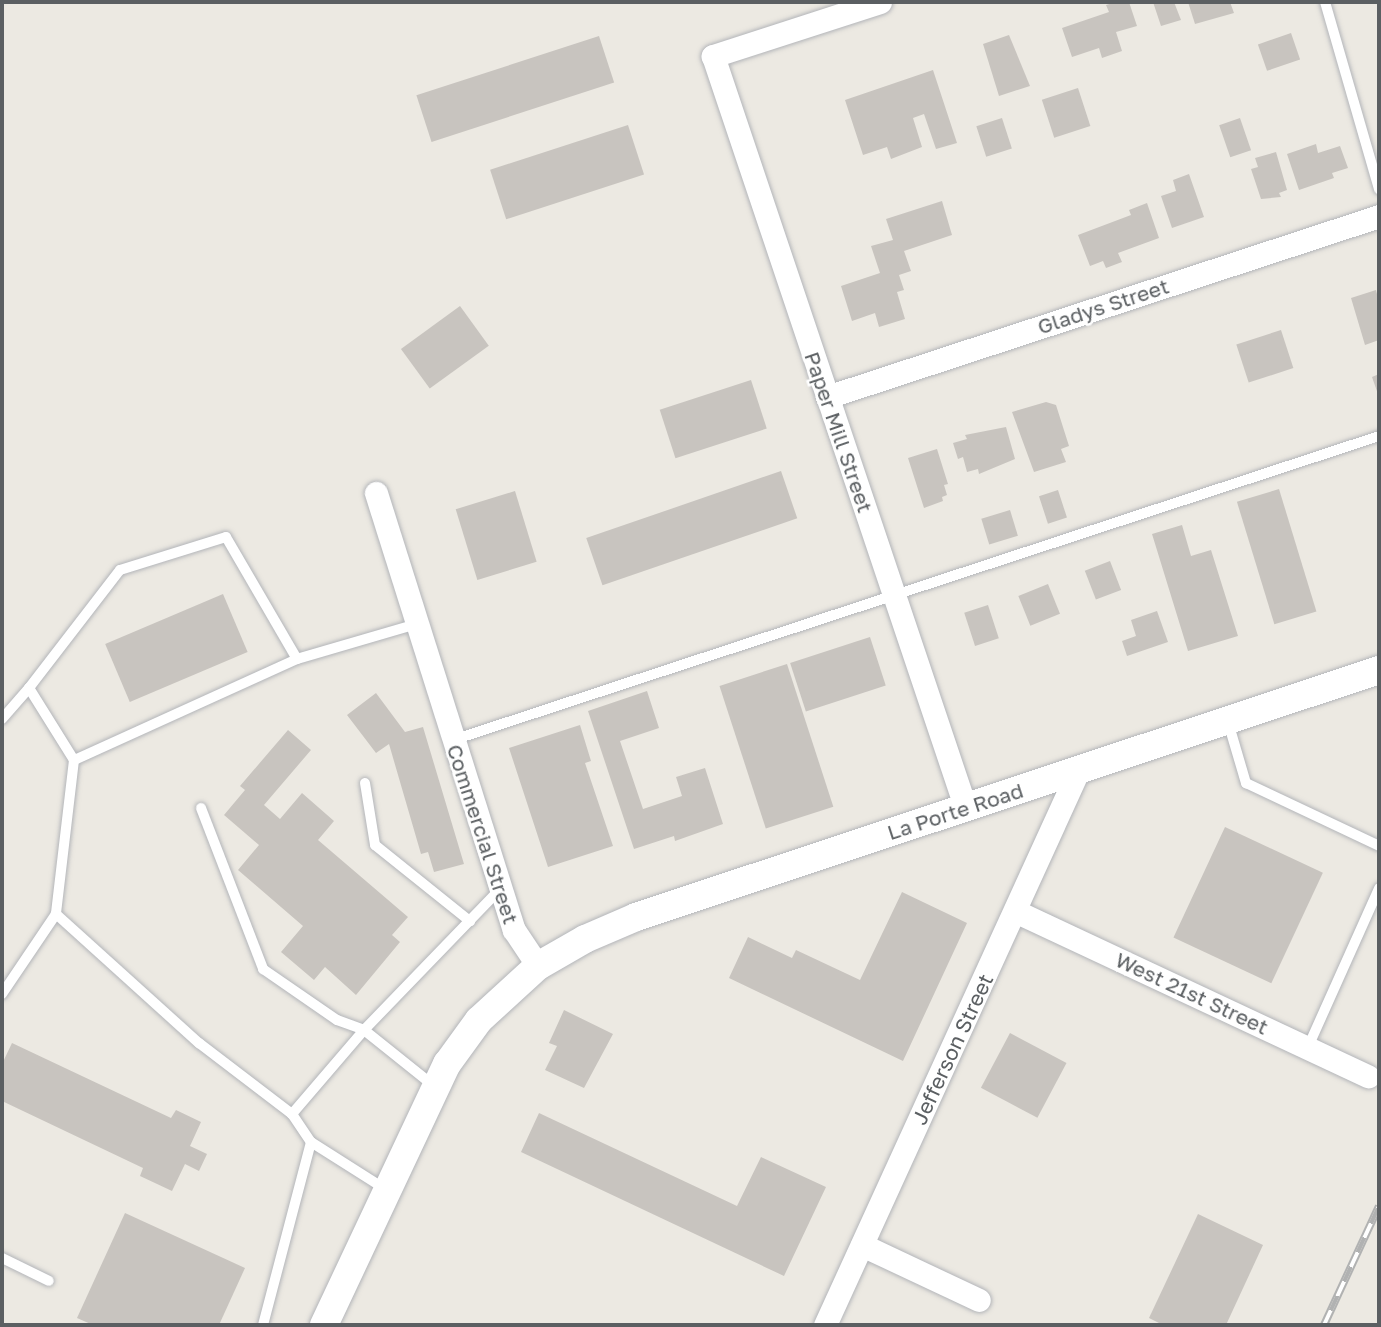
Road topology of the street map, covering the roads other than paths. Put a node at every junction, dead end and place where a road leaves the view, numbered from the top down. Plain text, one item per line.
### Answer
1 (880, 2) edge
2 (1325, 2) edge
3 (1379, 190) edge
4 (1379, 216) edge
5 (827, 397) junction
6 (1379, 436) edge
7 (376, 493) dead end
8 (893, 593) junction
9 (417, 624) junction
10 (297, 659) junction
11 (1378, 675) edge
12 (29, 688) junction
13 (2, 719) edge
14 (1227, 721) junction
15 (453, 740) junction
16 (75, 760) junction
17 (1078, 771) junction
18 (365, 783) dead end
19 (965, 807) junction
20 (201, 808) dead end
21 (1379, 846) edge
22 (1379, 888) edge
23 (500, 889) junction
24 (1015, 911) junction
25 (56, 914) junction
26 (470, 920) junction
27 (538, 966) junction
28 (2, 994) edge
29 (364, 1030) junction
30 (1308, 1047) junction
31 (1368, 1076) dead end
32 (436, 1088) junction
33 (292, 1114) junction
34 (311, 1142) junction
35 (388, 1191) junction
36 (862, 1245) junction
37 (2, 1258) edge
38 (49, 1281) dead end
39 (979, 1300) dead end
40 (262, 1325) edge
41 (324, 1325) edge
42 (825, 1325) edge

1 - 5 street, Paper Mill Street
2 - 3 lane
4 - 5 street, Gladys Street
5 - 8 street, Paper Mill Street
6 - 8 lane
7 - 9 street, Commercial Street
8 - 15 lane
8 - 19 street, Paper Mill Street
9 - 10 lane
9 - 15 street, Commercial Street
10 - 12 lane
10 - 16 lane
11 - 14 street, La Porte Road
12 - 13 lane
12 - 16 lane
14 - 17 street, La Porte Road
14 - 21 lane
15 - 23 street, Commercial Street
16 - 25 lane
17 - 19 street, La Porte Road
17 - 24 street, Jefferson Street
18 - 26 lane
19 - 27 street, La Porte Road
20 - 29 lane
22 - 30 lane
23 - 26 lane
23 - 27 street, Commercial Street
24 - 30 street, West 21st Street
24 - 36 street, Jefferson Street
25 - 28 lane
25 - 33 lane
26 - 29 lane
27 - 32 street
29 - 32 lane
29 - 33 lane
30 - 31 street, West 21st Street
32 - 35 street
33 - 34 lane
34 - 35 lane
34 - 40 lane
35 - 41 street
36 - 39 street
36 - 42 street, Jefferson Street
37 - 38 lane

